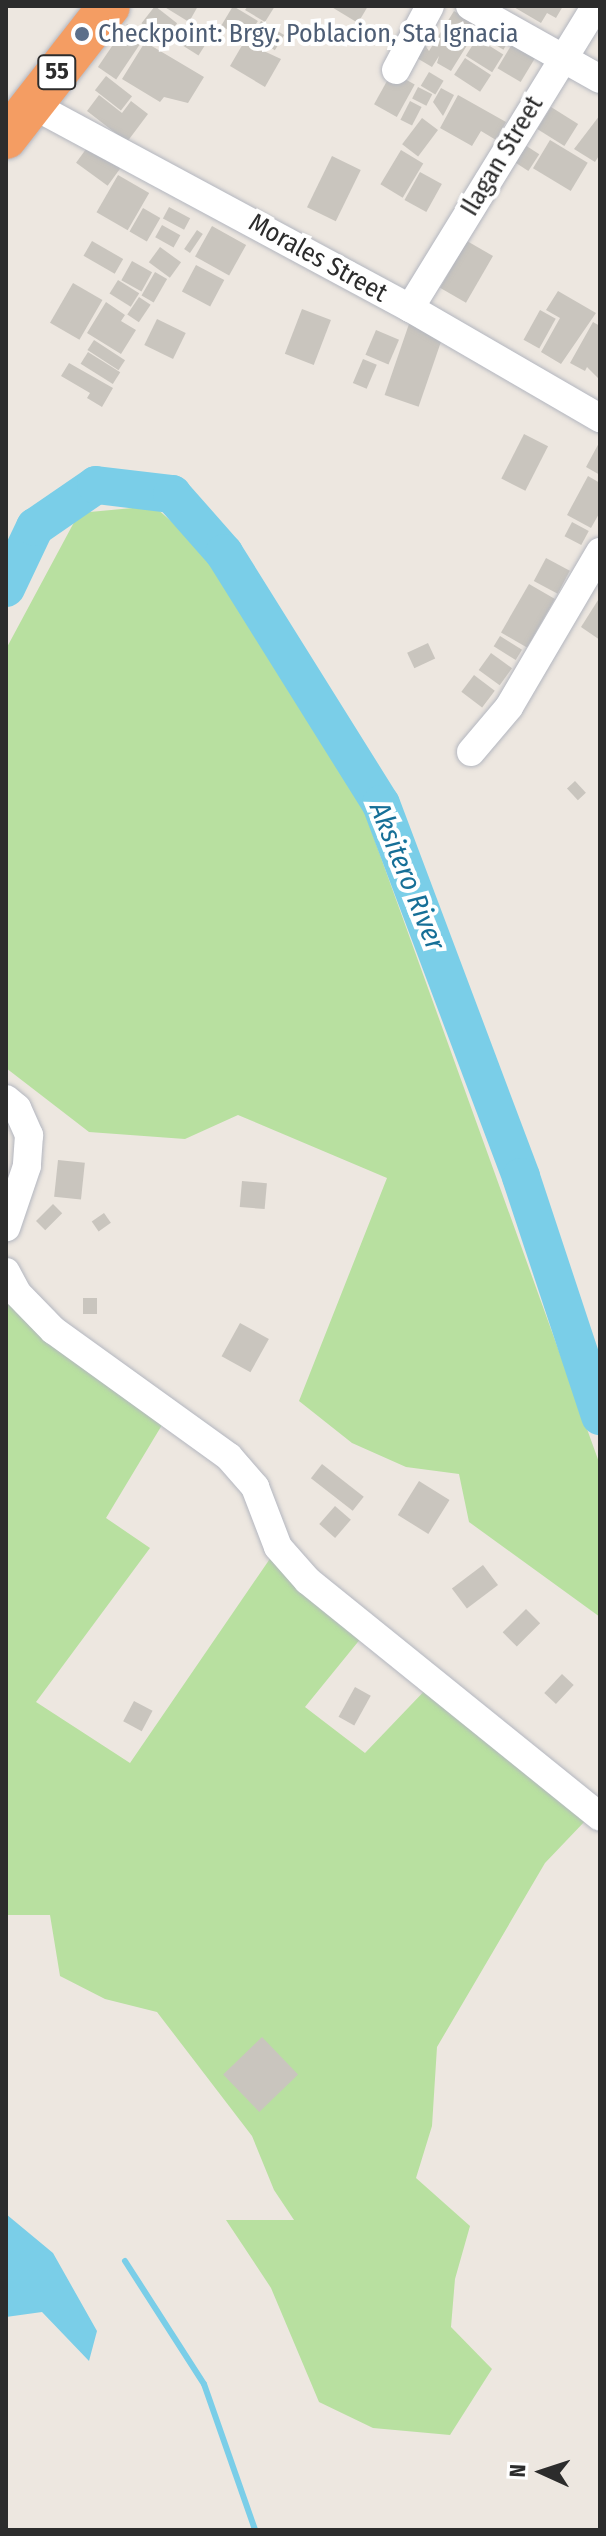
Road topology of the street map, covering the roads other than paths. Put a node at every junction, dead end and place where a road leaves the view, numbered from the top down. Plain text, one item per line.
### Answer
1 (109, 6) edge
2 (430, 6) edge
3 (470, 6) edge
4 (596, 6) edge
5 (562, 57) junction
6 (396, 70) dead end
7 (600, 79) edge
8 (31, 104) junction
9 (6, 138) edge
10 (410, 308) junction
11 (600, 418) edge
12 (600, 552) edge
13 (471, 752) dead end
14 (6, 1099) edge
15 (6, 1228) edge
16 (6, 1272) edge
17 (600, 1817) edge

1 - 8 highway, 55
2 - 6 street
3 - 5 street
4 - 5 street, Ilagan Street
5 - 7 street
5 - 10 street, Ilagan Street
8 - 9 highway, 55
8 - 10 street, Morales Street
10 - 11 street, Morales Street
12 - 13 street
14 - 15 street
16 - 17 street

